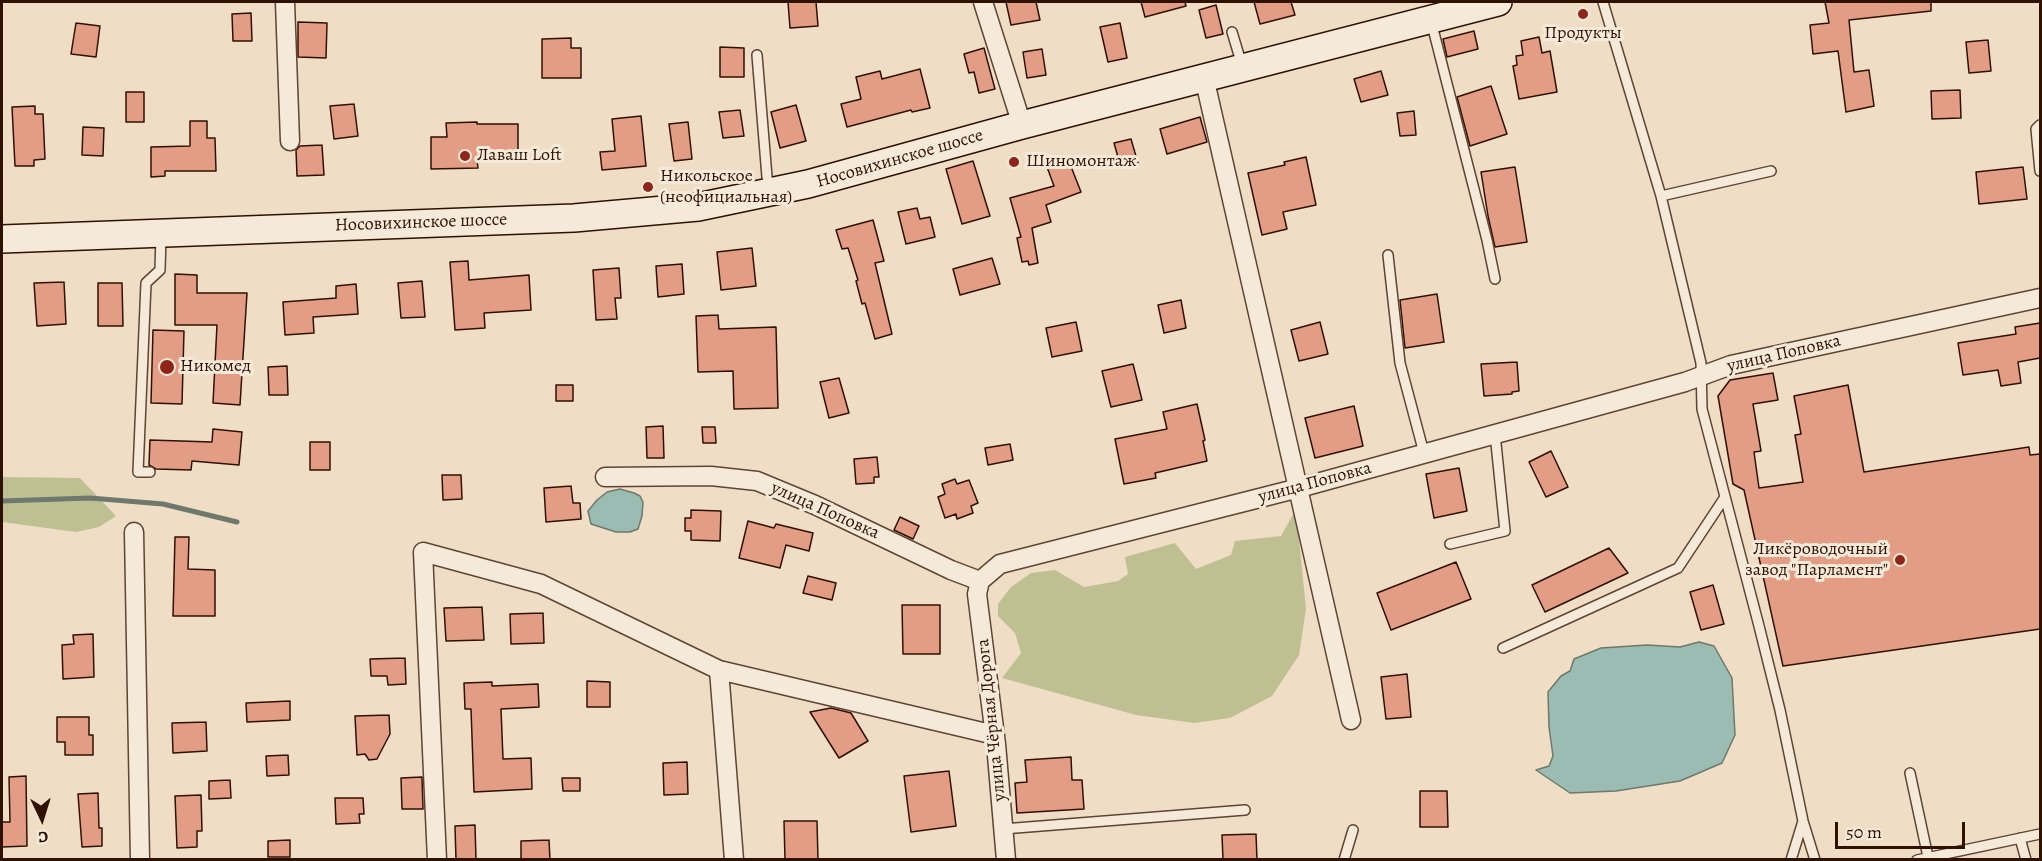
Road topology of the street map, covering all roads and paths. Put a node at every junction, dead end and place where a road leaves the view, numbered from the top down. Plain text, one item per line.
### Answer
1 (285, 2) edge
2 (983, 2) edge
3 (1498, 2) edge
4 (1603, 2) edge
5 (1431, 19) junction
6 (1232, 32) dead end
7 (757, 55) dead end
8 (1227, 74) junction
9 (1022, 125) junction
10 (2040, 125) edge
11 (290, 141) dead end
12 (1771, 171) dead end
13 (2040, 171) edge
14 (771, 193) junction
15 (1661, 196) junction
16 (161, 232) junction
17 (2, 239) edge
18 (1388, 255) dead end
19 (1495, 279) dead end
20 (2040, 298) edge
21 (1701, 376) junction
22 (1495, 434) junction
23 (1424, 453) junction
24 (150, 472) dead end
25 (604, 477) dead end
26 (1299, 488) junction
27 (1725, 497) junction
28 (134, 532) dead end
29 (1450, 544) dead end
30 (980, 581) junction
31 (1503, 648) dead end
32 (719, 670) junction
33 (1351, 720) dead end
34 (995, 735) junction
35 (1910, 773) dead end
36 (1245, 810) dead end
37 (1803, 821) junction
38 (1003, 829) junction
39 (1353, 830) dead end
40 (2040, 834) edge
41 (2020, 838) junction
42 (1928, 857) junction
43 (140, 860) edge
44 (437, 860) edge
45 (734, 860) edge
46 (1006, 860) edge
47 (1344, 860) edge
48 (1791, 860) edge
49 (1815, 860) edge
50 (1917, 860) edge
51 (2026, 860) edge

1 - 11 street
2 - 9 street
3 - 5 main road, Носовихинское шоссе
4 - 15 lane
5 - 8 main road, Носовихинское шоссе
5 - 19 lane
6 - 8 lane
7 - 14 lane
8 - 9 main road, Носовихинское шоссе
8 - 26 street
9 - 14 main road, Носовихинское шоссе
10 - 13 lane
12 - 15 lane
14 - 16 main road, Носовихинское шоссе
15 - 21 lane
16 - 17 main road, Носовихинское шоссе
16 - 24 lane
18 - 23 lane
20 - 21 street, улица Поповка
21 - 22 street, улица Поповка
21 - 27 lane
22 - 23 street, улица Поповка
22 - 29 lane
23 - 26 street, улица Поповка
25 - 30 street, улица Поповка
26 - 30 street, улица Поповка
26 - 33 street
27 - 31 lane
27 - 37 lane
28 - 43 street
30 - 34 street, улица Чёрная Дорога
32 - 34 street
32 - 44 street
32 - 45 street
34 - 38 street, улица Чёрная Дорога
35 - 42 lane
36 - 38 lane
37 - 48 lane
37 - 49 lane
38 - 46 street, улица Чёрная Дорога
39 - 47 lane
40 - 41 lane
41 - 42 lane
41 - 51 lane
42 - 50 lane

